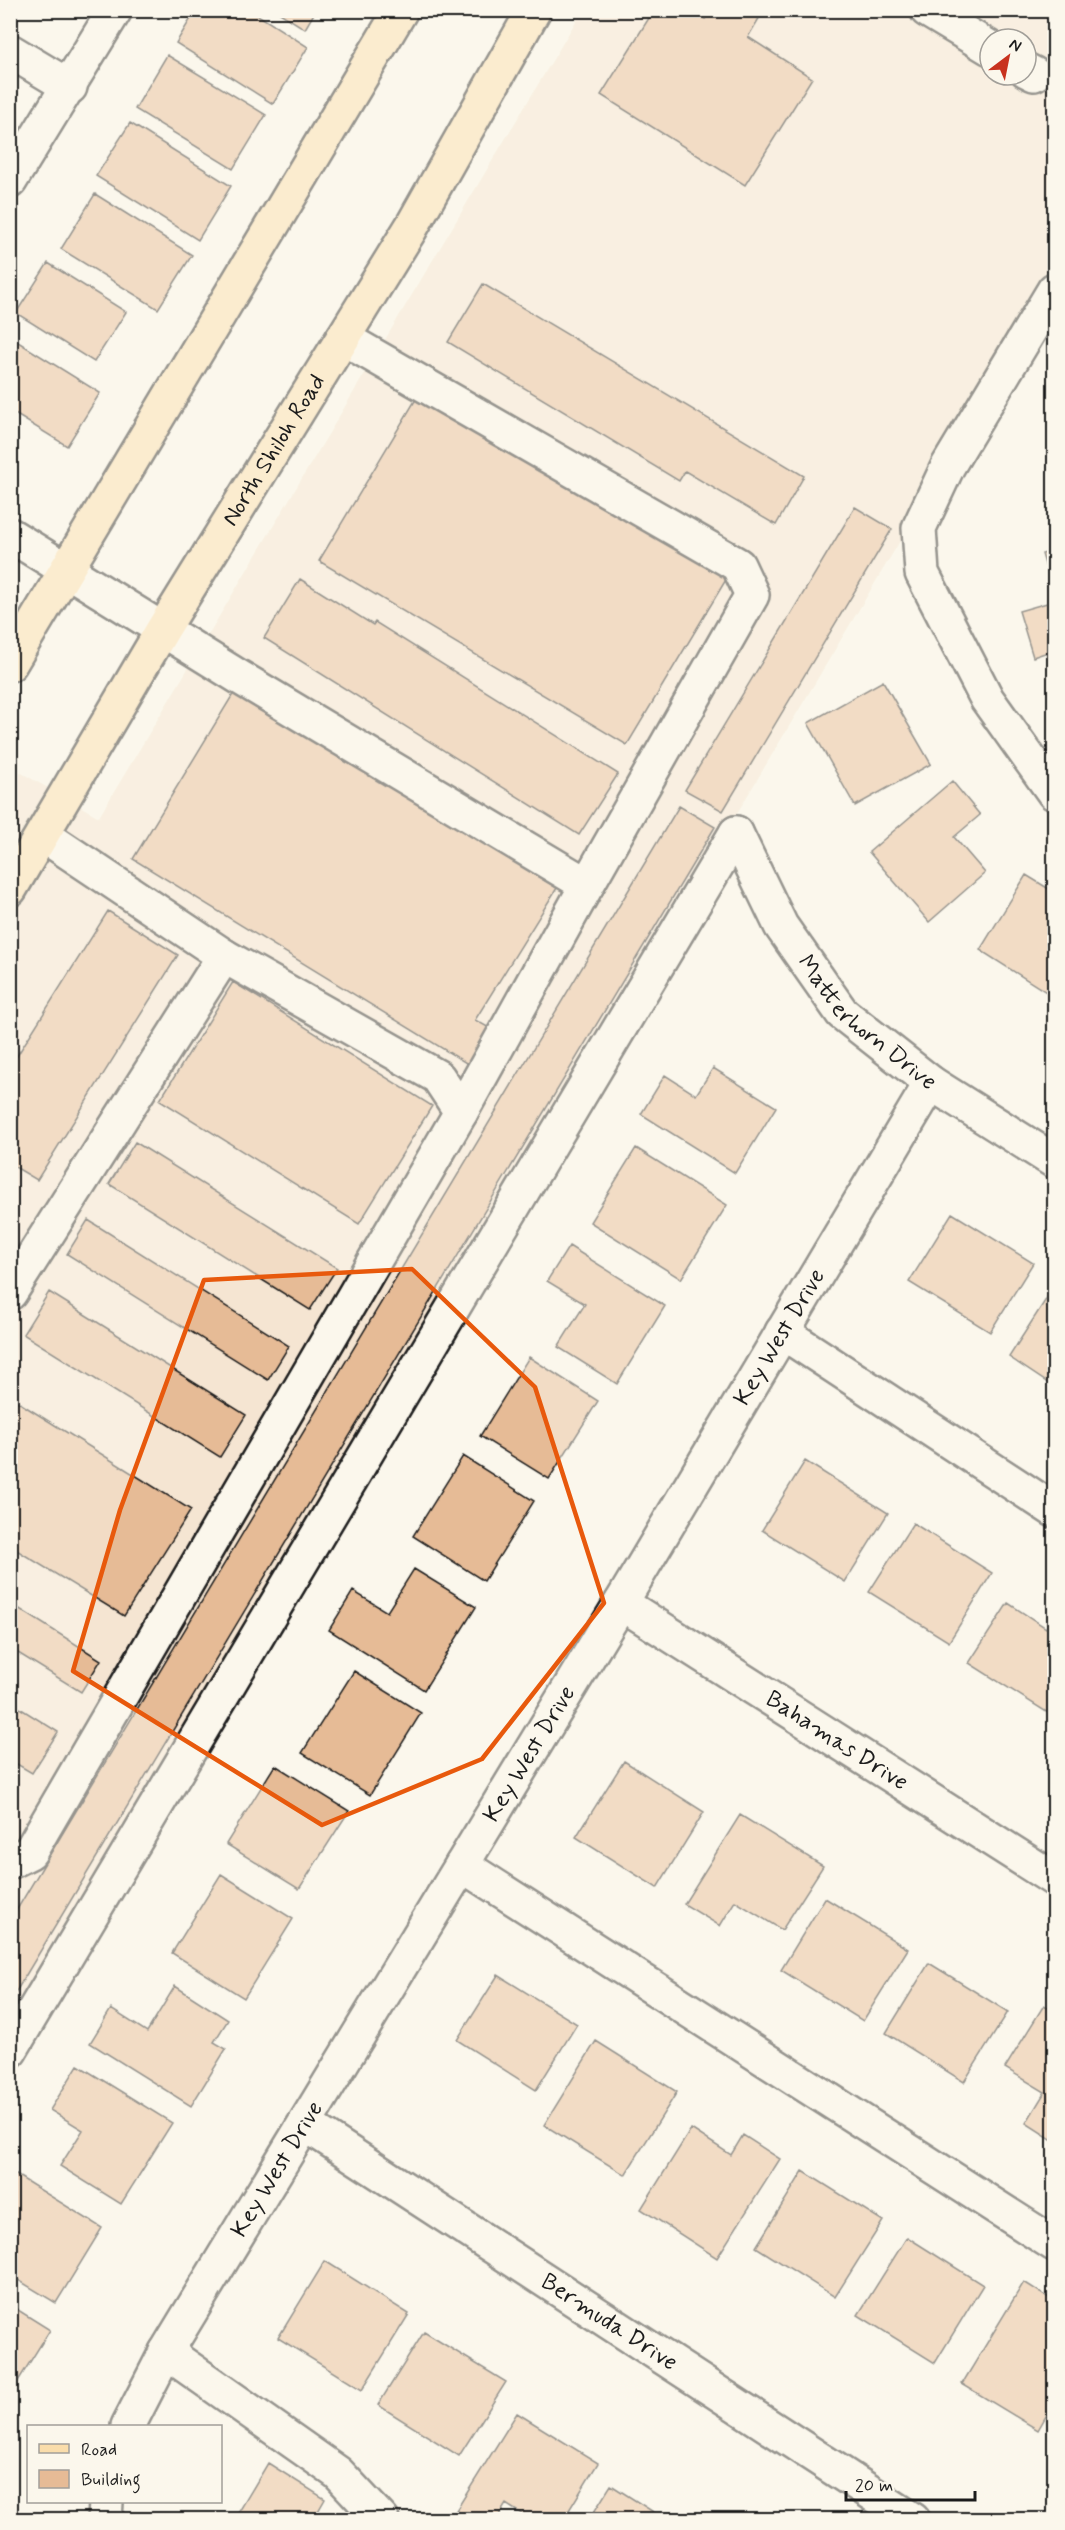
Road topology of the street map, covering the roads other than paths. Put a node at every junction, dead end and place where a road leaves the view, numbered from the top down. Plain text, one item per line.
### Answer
1 (115, 10) edge
2 (401, 10) edge
3 (534, 10) edge
4 (927, 10) edge
5 (978, 41) edge
6 (10, 51) edge
7 (70, 87) junction
8 (10, 181) edge
9 (1054, 290) edge
10 (343, 338) junction
11 (10, 535) edge
12 (66, 570) junction
13 (163, 629) junction
14 (10, 664) edge
15 (1054, 793) edge
16 (43, 835) junction
17 (587, 885) junction
18 (10, 890) edge
19 (224, 956) junction
20 (931, 1083) junction
21 (461, 1112) junction
22 (1054, 1161) edge
23 (10, 1293) edge
24 (782, 1332) junction
25 (1054, 1510) edge
26 (621, 1602) junction
27 (10, 1862) edge
28 (462, 1865) junction
29 (1054, 1879) edge
30 (10, 2051) edge
31 (305, 2124) junction
32 (1054, 2244) edge
33 (166, 2352) junction
34 (129, 2425) edge
35 (106, 2503) edge
36 (105, 2520) edge
37 (382, 2520) edge
38 (913, 2520) edge

1 - 7 street
2 - 12 main road
3 - 10 main road, North Shiloh Road
4 - 5 street
6 - 7 street
7 - 8 street
9 - 15 street
10 - 13 main road, North Shiloh Road
10 - 17 street
11 - 12 street
12 - 13 street
12 - 14 main road
13 - 16 main road, North Shiloh Road
13 - 17 street
16 - 18 main road, North Shiloh Road
16 - 19 street
17 - 21 street
19 - 21 street
19 - 23 street
20 - 22 street, Matterhorn Drive
20 - 24 street, Key West Drive
20 - 30 street, Matterhorn Drive
21 - 27 street
24 - 25 street
24 - 26 street, Key West Drive
26 - 28 street, Key West Drive
26 - 29 street, Bahamas Drive
28 - 31 street, Key West Drive
28 - 32 street
31 - 33 street, Key West Drive
31 - 38 street, Bermuda Drive
33 - 34 street, Key West Drive
33 - 37 street
35 - 36 street

